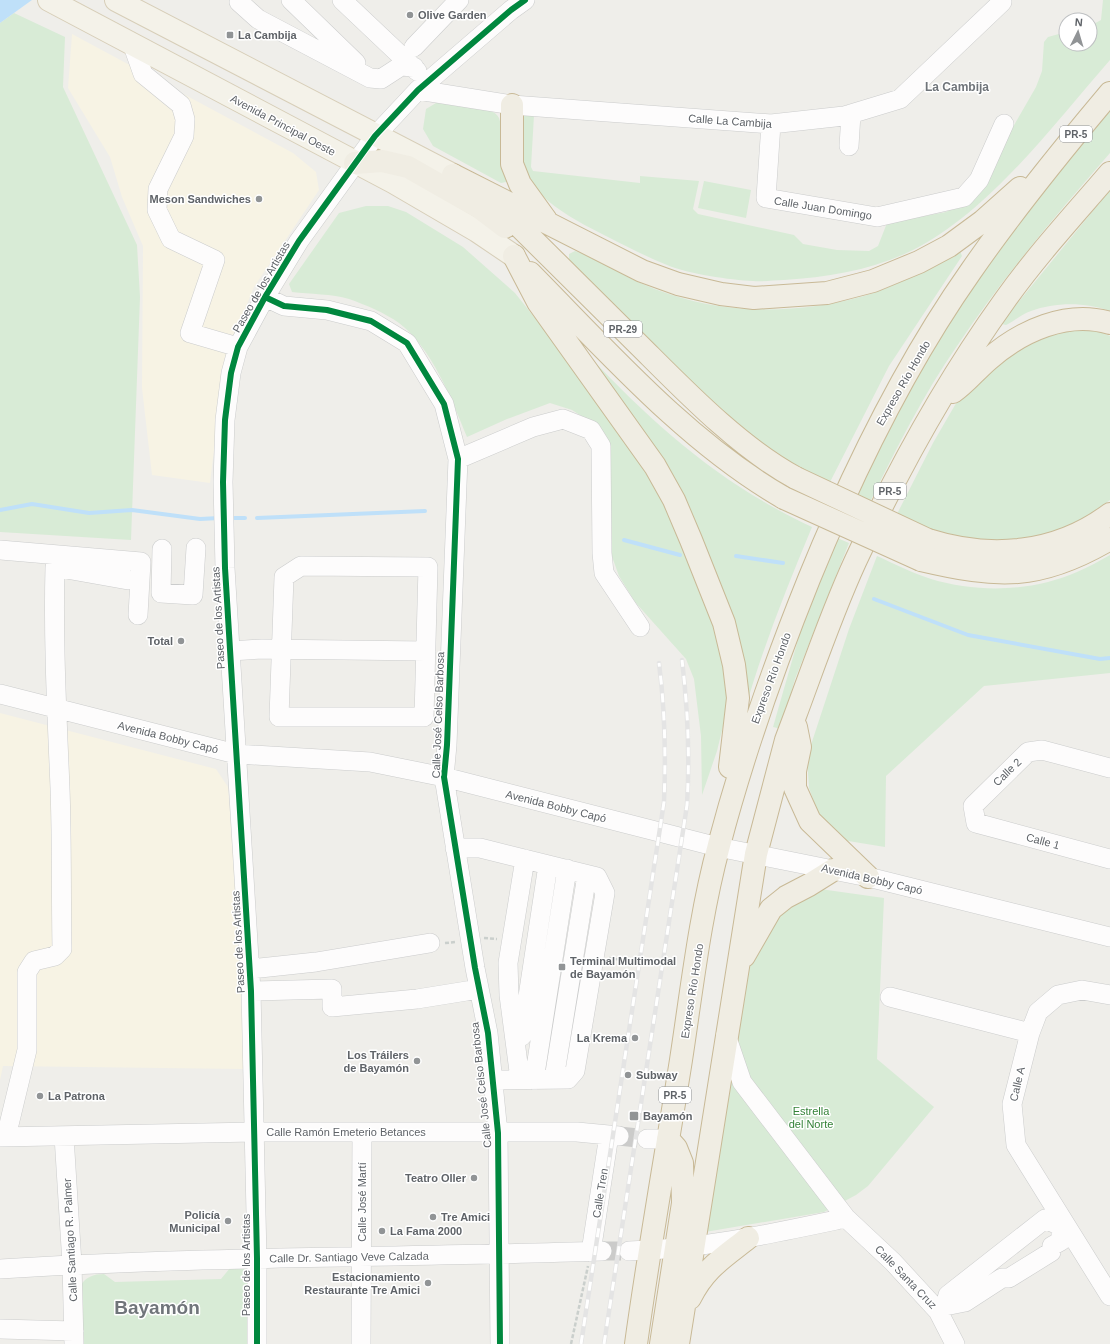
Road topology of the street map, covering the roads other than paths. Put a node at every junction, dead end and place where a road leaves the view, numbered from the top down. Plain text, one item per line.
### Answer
1 (49, 0) edge
2 (116, 0) edge
3 (291, 0) edge
4 (342, 0) edge
5 (459, 0) edge
6 (240, 1) edge
7 (1002, 2) dead end
8 (512, 3) edge
9 (132, 43) junction
10 (414, 47) dead end
11 (414, 67) junction
12 (361, 72) junction
13 (423, 86) junction
14 (1110, 93) edge
15 (512, 105) junction
16 (851, 114) junction
17 (771, 124) junction
18 (1004, 124) dead end
19 (375, 136) junction
20 (850, 146) dead end
21 (355, 163) junction
22 (1110, 173) edge
23 (453, 175) junction
24 (1042, 176) junction
25 (549, 224) junction
26 (514, 256) junction
27 (581, 288) junction
28 (265, 297) junction
29 (1110, 323) edge
30 (238, 347) junction
31 (940, 401) junction
32 (458, 459) junction
33 (1110, 514) edge
34 (1110, 539) edge
35 (196, 548) dead end
36 (162, 549) dead end
37 (0, 550) edge
38 (924, 550) junction
39 (428, 567) junction
40 (454, 567) junction
41 (134, 584) junction
42 (161, 593) junction
43 (138, 615) dead end
44 (640, 627) dead end
45 (281, 649) junction
46 (230, 651) junction
47 (426, 651) junction
48 (0, 694) edge
49 (55, 708) junction
50 (795, 716) junction
51 (236, 754) junction
52 (1110, 768) edge
53 (444, 777) junction
54 (976, 823) joint
55 (718, 847) junction
56 (455, 848) junction
57 (756, 854) junction
58 (525, 859) junction
59 (1110, 859) edge
60 (548, 865) junction
61 (567, 870) junction
62 (833, 870) junction
63 (868, 877) junction
64 (1110, 937) edge
65 (430, 943) dead end
66 (738, 967) junction
67 (250, 969) junction
68 (479, 988) junction
69 (251, 991) junction
70 (1110, 995) edge
71 (890, 997) dead end
72 (1030, 1033) junction
73 (726, 1035) junction
74 (493, 1080) junction
75 (527, 1080) junction
76 (254, 1132) junction
77 (362, 1132) junction
78 (498, 1133) junction
79 (614, 1135) joint
80 (64, 1136) junction
81 (3, 1137) edge
82 (658, 1139) junction
83 (846, 1218) junction
84 (1063, 1224) junction
85 (748, 1238) junction
86 (686, 1246) junction
87 (639, 1250) junction
88 (596, 1251) joint
89 (500, 1254) junction
90 (362, 1257) junction
91 (257, 1258) junction
92 (72, 1264) junction
93 (0, 1269) edge
94 (1110, 1296) edge
95 (942, 1308) junction
96 (682, 1316) junction
97 (0, 1329) edge
98 (74, 1337) edge
99 (257, 1344) edge
100 (361, 1344) edge
101 (500, 1344) edge
102 (636, 1344) edge
103 (661, 1344) edge
104 (678, 1344) edge
105 (955, 1344) edge

1 - 9 main road, Avenida Principal Oeste / PR-29
2 - 19 main road, PR-29
3 - 12 street
4 - 11 street
5 - 10 street
6 - 12 street
7 - 16 street, Calle La Cambija
8 - 13 street, Paseo de los Artistas
9 - 21 main road, Avenida Principal Oeste / PR-29
9 - 30 street
11 - 12 street
11 - 13 street
13 - 15 street, Calle La Cambija
13 - 19 street, Paseo de los Artistas
14 - 24 highway, Expreso Río Hondo / PR-5
15 - 17 street, Calle La Cambija
15 - 25 highway
16 - 17 street, Calle La Cambija
16 - 20 street
17 - 18 street, Calle Juan Domingo
19 - 21 street, Paseo de los Artistas
19 - 23 main road, PR-29
21 - 26 main road, Avenida Principal Oeste / PR-29
21 - 27 highway
21 - 28 street, Paseo de los Artistas
22 - 31 highway, PR-5
23 - 25 highway
23 - 27 highway, PR-29
24 - 25 highway
24 - 55 highway, Expreso Río Hondo / PR-5
26 - 38 highway, PR-29, bridge
26 - 55 highway
27 - 38 highway, PR-29, bridge
28 - 30 street, Paseo de los Artistas
28 - 32 street, Calle José Celso Barbosa
29 - 31 highway
30 - 46 street, Paseo de los Artistas
31 - 50 highway, PR-5
32 - 40 street, Calle José Celso Barbosa
32 - 44 street
33 - 38 highway
34 - 38 highway
35 - 42 street
36 - 42 street
37 - 41 street
39 - 40 street
39 - 45 street
39 - 47 street
40 - 53 street, Calle José Celso Barbosa
41 - 42 street
41 - 43 street
41 - 49 street
45 - 46 street
45 - 47 street
45 - 47 street
46 - 51 street, Paseo de los Artistas
48 - 49 street, Avenida Bobby Capó
49 - 51 street, Avenida Bobby Capó
49 - 81 street
50 - 57 highway, PR-5
50 - 63 highway
51 - 53 street, Avenida Bobby Capó
51 - 67 street, Paseo de los Artistas
52 - 54 street, Calle 2
53 - 55 street, Avenida Bobby Capó
53 - 56 street, Calle José Celso Barbosa
54 - 59 street, Calle 1
55 - 57 street, Avenida Bobby Capó
55 - 82 highway, Expreso Río Hondo / PR-5
56 - 58 street
56 - 68 street, Calle José Celso Barbosa
57 - 62 street, Avenida Bobby Capó
57 - 66 highway, PR-5
58 - 60 street
58 - 75 street
60 - 61 street
60 - 75 street
61 - 75 street
61 - 75 street
62 - 63 street, Avenida Bobby Capó
62 - 66 highway
63 - 64 street, Avenida Bobby Capó
65 - 67 street
66 - 73 highway, PR-5
67 - 69 street, Paseo de los Artistas
68 - 69 street
68 - 74 street, Calle José Celso Barbosa
69 - 76 street, Paseo de los Artistas
70 - 72 street, Calle A
71 - 72 street
72 - 84 street, Calle A
73 - 83 street, Calle Santa Cruz
73 - 86 highway, PR-5
74 - 75 street
74 - 78 street, Calle José Celso Barbosa
76 - 77 street, Calle Ramón Emeterio Betances
76 - 80 street, Calle Ramón Emeterio Betances
76 - 91 street, Paseo de los Artistas
77 - 78 street, Calle Ramón Emeterio Betances
77 - 90 street, Calle José Martí
78 - 79 street, Calle Ramón Emeterio Betances
78 - 89 street, Calle José Celso Barbosa
79 - 88 street, Calle Tren
80 - 81 street, Calle Ramón Emeterio Betances
80 - 92 street, Calle Santiago R. Palmer
82 - 86 highway
82 - 87 highway, Expreso Río Hondo / PR-5
83 - 85 street
83 - 95 street, Calle Santa Cruz
84 - 94 street, Calle A
84 - 95 street
84 - 95 street
85 - 86 street
85 - 96 highway
86 - 87 street
86 - 96 highway, PR-5
86 - 103 highway
87 - 102 highway, Expreso Río Hondo / PR-5
88 - 89 street, Calle Dr. Santiago Veve Calzada
89 - 90 street, Calle Dr. Santiago Veve Calzada
89 - 101 street, Calle José Celso Barbosa
90 - 91 street, Calle Dr. Santiago Veve Calzada
90 - 100 street, Calle José Martí
91 - 92 street, Calle Dr. Santiago Veve Calzada
91 - 99 street, Paseo de los Artistas
92 - 93 street, Calle Dr. Santiago Veve Calzada
92 - 98 street, Calle Santiago R. Palmer
95 - 105 street, Calle Santa Cruz
96 - 104 highway, PR-5
97 - 98 street

